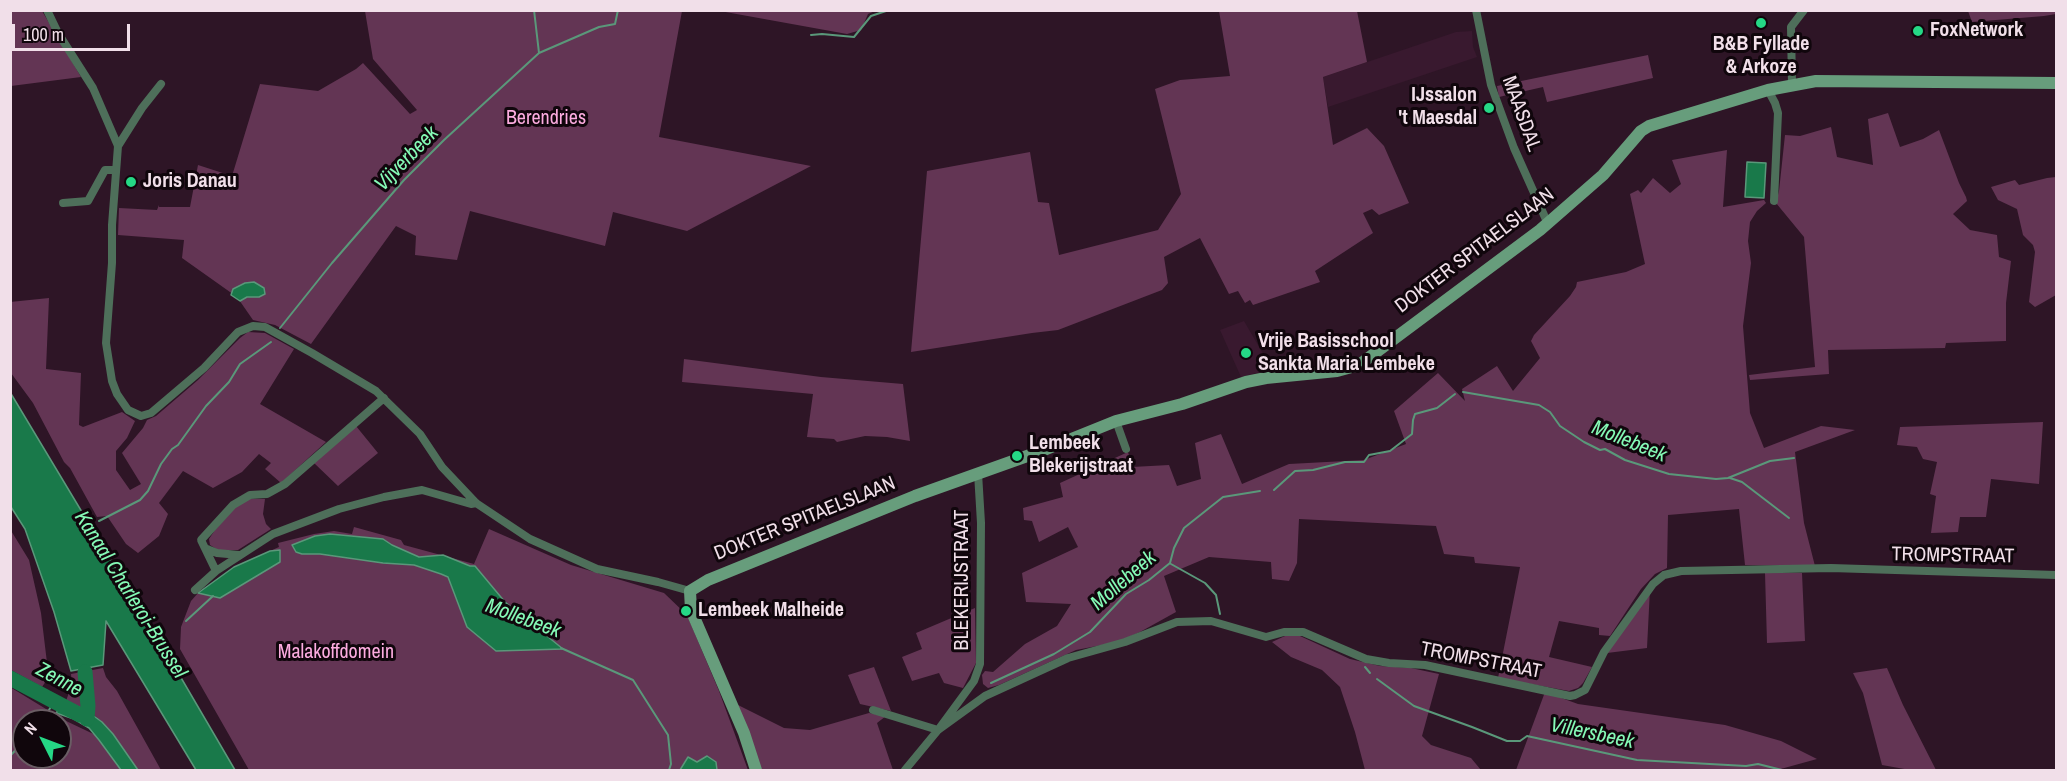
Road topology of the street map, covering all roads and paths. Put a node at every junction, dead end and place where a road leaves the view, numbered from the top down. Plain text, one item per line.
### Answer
1 (47, 10) edge
2 (1476, 10) edge
3 (1804, 10) edge
4 (2056, 83) edge
5 (161, 84) dead end
6 (1792, 85) junction
7 (1768, 90) junction
8 (118, 146) junction
9 (116, 170) junction
10 (1774, 201) dead end
11 (63, 203) dead end
12 (1548, 224) junction
13 (384, 398) junction
14 (1116, 421) junction
15 (1126, 449) dead end
16 (978, 473) junction
17 (476, 503) junction
18 (207, 549) junction
19 (239, 555) junction
20 (216, 571) junction
21 (2056, 575) edge
22 (695, 588) junction
23 (195, 590) dead end
24 (974, 681) junction
25 (985, 696) junction
26 (873, 710) dead end
27 (938, 730) junction
28 (756, 771) edge
29 (905, 771) edge

1 - 8 street
2 - 12 street, MAASDAL
3 - 6 street
4 - 6 street, DOKTER SPITAELSLAAN
5 - 8 street
6 - 7 street, DOKTER SPITAELSLAAN
7 - 10 street
7 - 12 street, DOKTER SPITAELSLAAN
8 - 9 street
9 - 11 street
9 - 13 street
12 - 14 street, DOKTER SPITAELSLAAN
13 - 17 street
13 - 18 street
14 - 15 street
14 - 16 street, DOKTER SPITAELSLAAN
16 - 22 street, DOKTER SPITAELSLAAN
16 - 24 street, BLEKERIJSTRAAT
17 - 19 street
17 - 22 street
18 - 19 street
18 - 20 street
19 - 20 street
20 - 23 street
21 - 25 street, TROMPSTRAAT
22 - 28 street
24 - 25 street
24 - 27 street, BLEKERIJSTRAAT
25 - 27 street, TROMPSTRAAT
26 - 27 street
27 - 29 street, BLEKERIJSTRAAT

